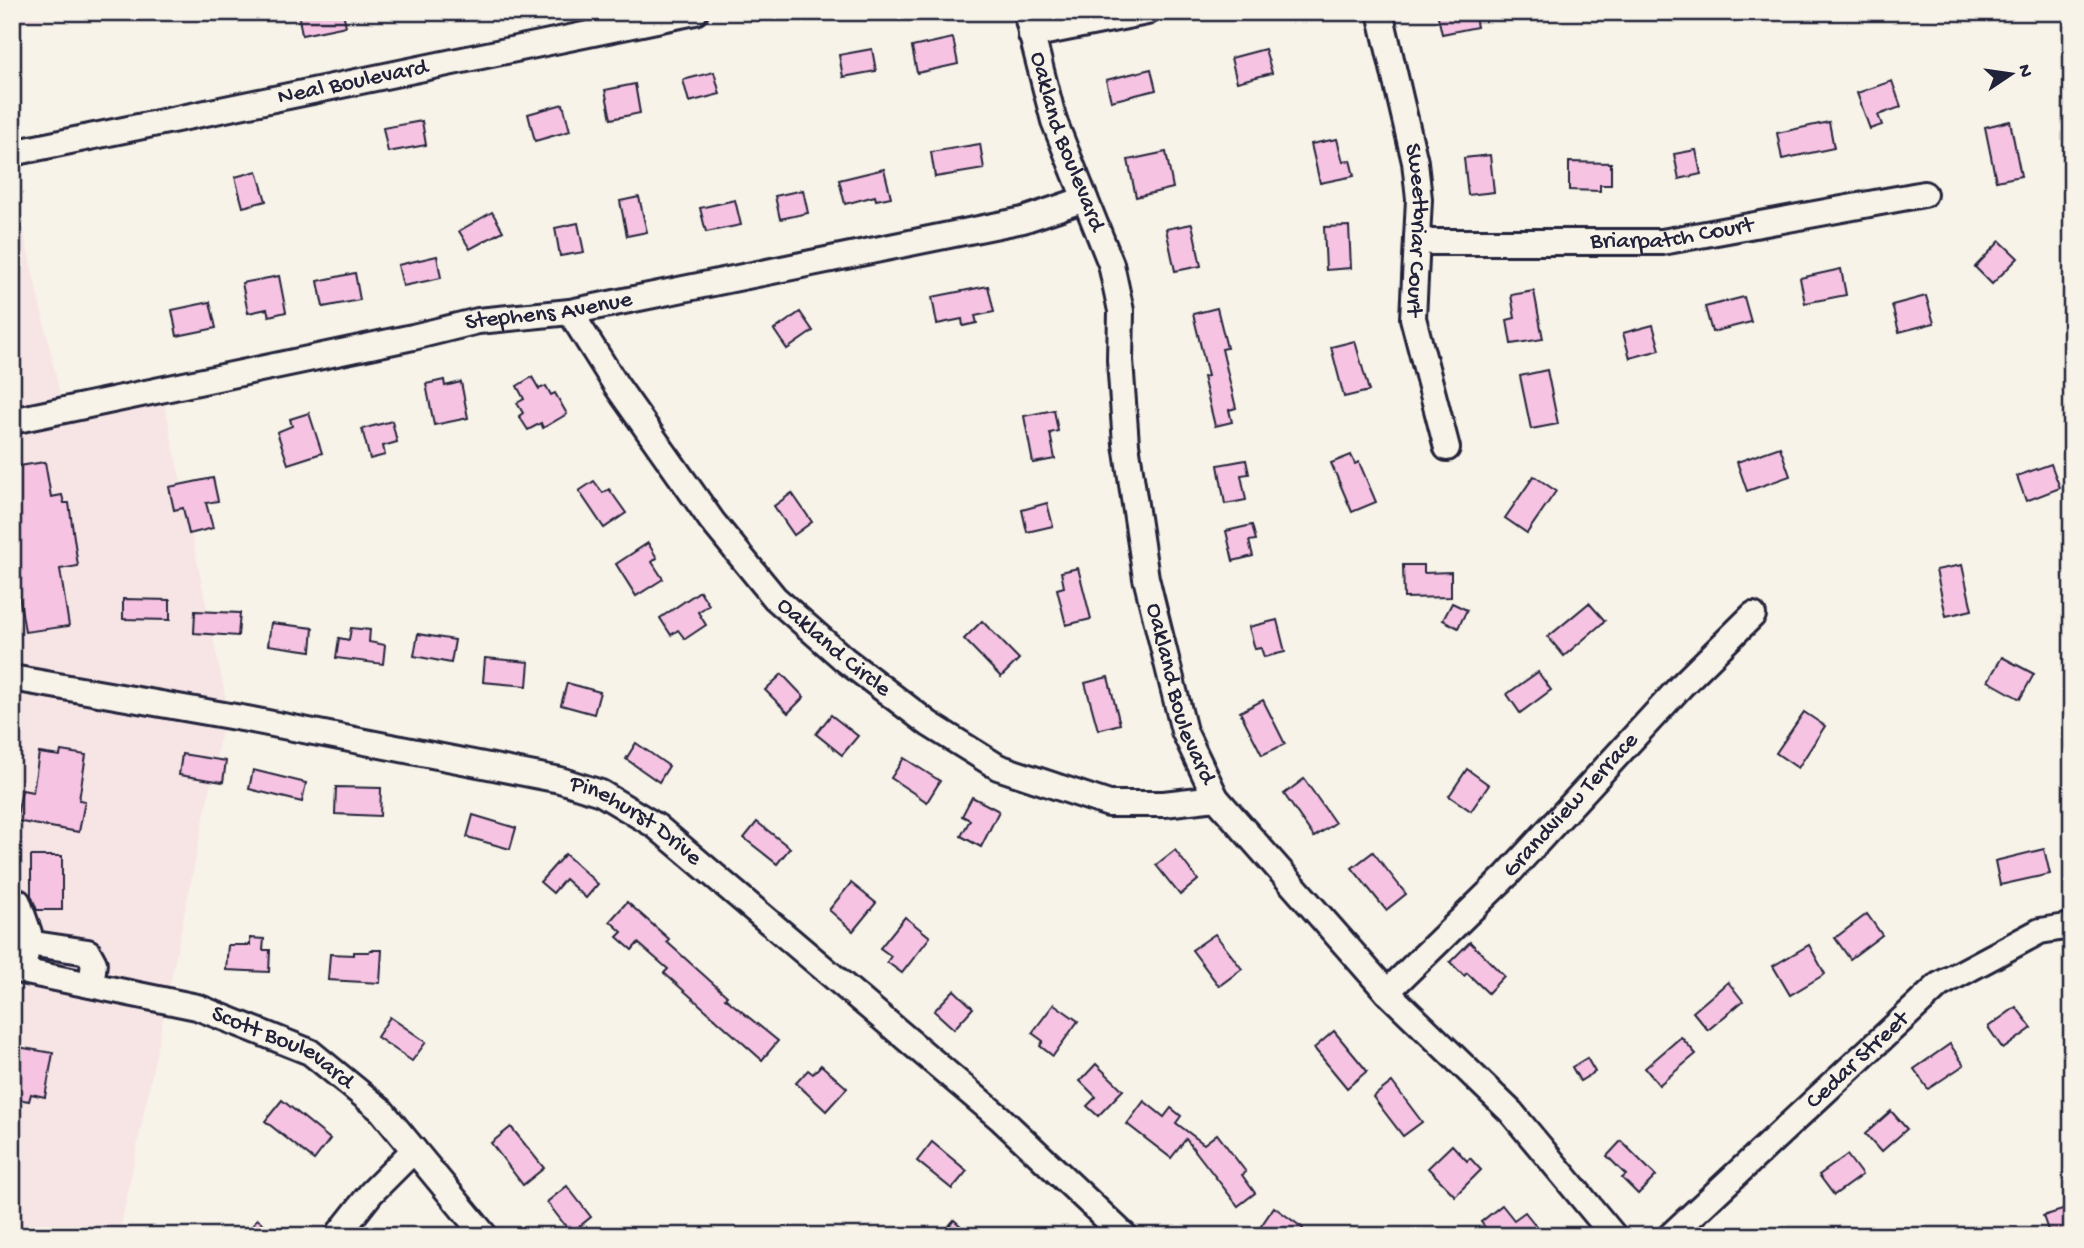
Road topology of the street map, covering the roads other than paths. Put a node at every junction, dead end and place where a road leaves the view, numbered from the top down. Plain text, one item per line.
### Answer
1 (1147, 12) edge
2 (1380, 12) edge
3 (687, 13) edge
4 (1028, 24) edge
5 (12, 153) edge
6 (1924, 194) dead end
7 (1085, 199) junction
8 (1417, 238) junction
9 (570, 312) junction
10 (12, 421) edge
11 (1447, 448) dead end
12 (1753, 615) dead end
13 (12, 678) edge
14 (1216, 798) junction
15 (12, 900) edge
16 (2072, 926) edge
17 (28, 943) junction
18 (17, 970) edge
19 (91, 985) junction
20 (1387, 992) junction
21 (414, 1150) junction
22 (337, 1236) edge
23 (485, 1236) edge
24 (1125, 1236) edge
25 (1614, 1236) edge
26 (1670, 1236) edge

1 - 4 street
2 - 8 street, Sweetbriar Court
3 - 5 street, Neal Boulevard
4 - 7 street, Oakland Boulevard
6 - 8 street, Briarpatch Court
7 - 9 street, Stephens Avenue
7 - 14 street, Oakland Boulevard
8 - 11 street, Sweetbriar Court
9 - 10 street, Stephens Avenue
9 - 14 street, Oakland Circle
12 - 20 street, Grandview Terrace
13 - 24 street, Pinehurst Drive
14 - 20 street, Oakland Boulevard
15 - 17 street
16 - 26 street, Cedar Street
17 - 18 street
17 - 19 street
18 - 19 street, Scott Boulevard
19 - 21 street, Scott Boulevard
20 - 25 street, Oakland Boulevard
21 - 22 street
21 - 23 street, Scott Boulevard

